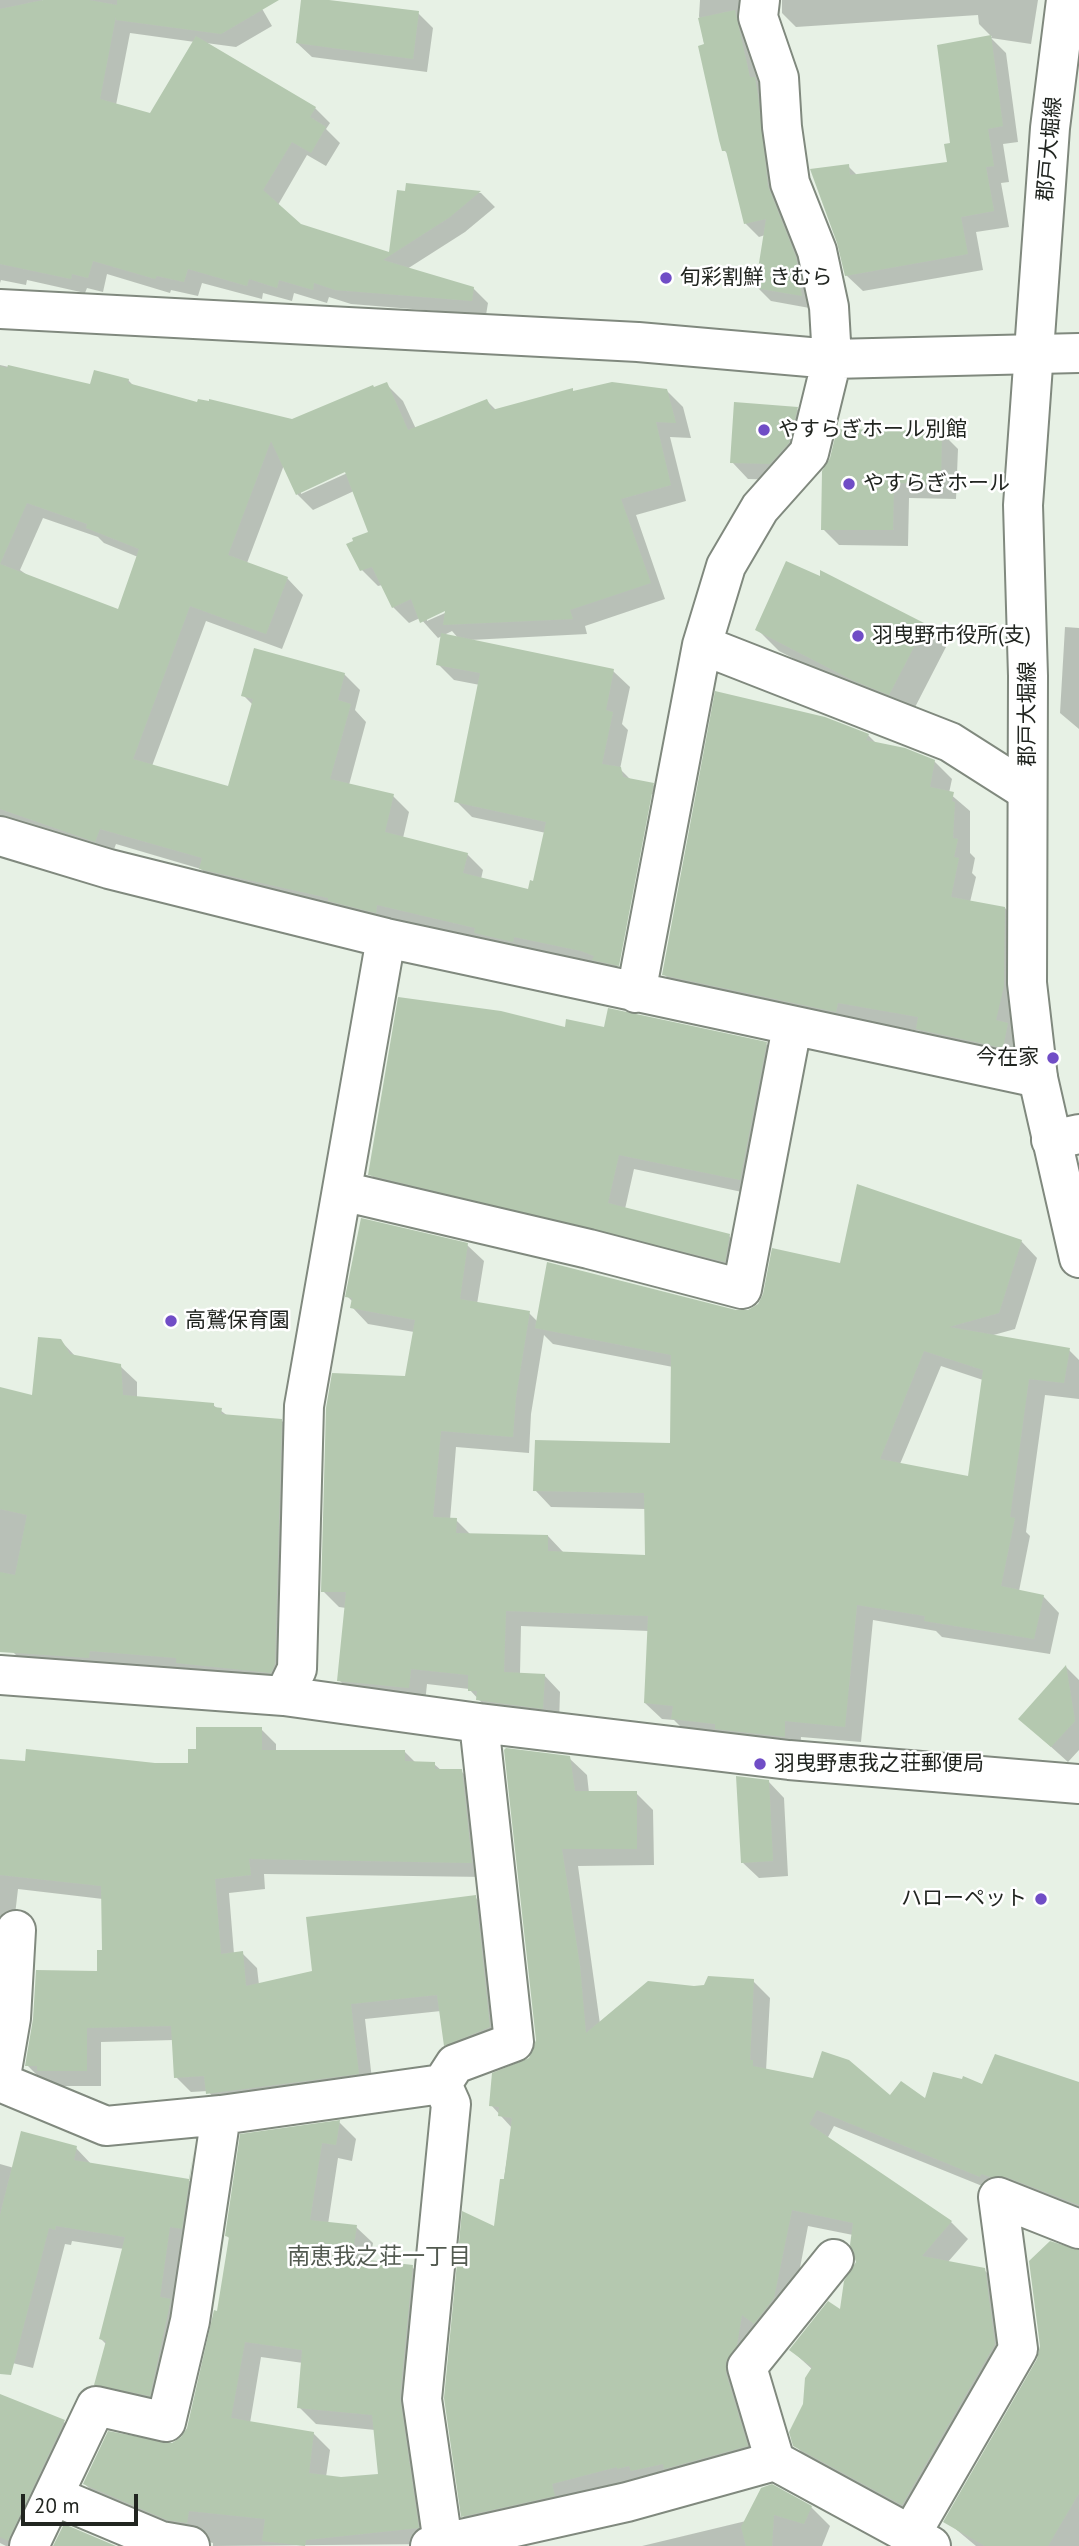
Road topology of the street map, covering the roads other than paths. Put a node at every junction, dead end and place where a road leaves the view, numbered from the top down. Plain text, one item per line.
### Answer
1 (760, 0) edge
2 (1066, 0) edge
3 (0, 309) edge
4 (1079, 353) edge
5 (1035, 355) junction
6 (832, 359) junction
7 (702, 645) junction
8 (1027, 791) junction
9 (0, 836) edge
10 (386, 938) junction
11 (636, 993) junction
12 (792, 1027) junction
13 (1038, 1078) junction
14 (1065, 1137) edge
15 (341, 1191) junction
16 (1079, 1258) edge
17 (0, 1675) edge
18 (284, 1696) junction
19 (479, 1723) junction
20 (1079, 1784) edge
21 (16, 1930) dead end
22 (0, 2082) edge
23 (442, 2084) junction
24 (221, 2115) junction
25 (1079, 2230) edge
26 (834, 2259) dead end
27 (775, 2461) junction
28 (54, 2496) junction
29 (920, 2540) edge
30 (436, 2544) edge
31 (29, 2546) edge
32 (190, 2546) edge

1 - 6 street
2 - 5 street, 郡戸大堀線
3 - 6 street
4 - 5 street
5 - 6 street
5 - 8 street, 郡戸大堀線
6 - 7 street
7 - 8 street
7 - 11 street
8 - 13 street, 郡戸大堀線
9 - 10 street
10 - 11 street
10 - 15 street
11 - 12 street
12 - 13 street
12 - 15 street
13 - 14 street, 郡戸大堀線
14 - 16 street, 郡戸大堀線
15 - 18 street
17 - 18 street
18 - 19 street
19 - 20 street
19 - 23 street
21 - 22 street
22 - 24 street
23 - 24 street
23 - 30 street
24 - 28 street
25 - 29 street
26 - 27 street
27 - 29 street
27 - 30 street
28 - 31 street
28 - 32 street

